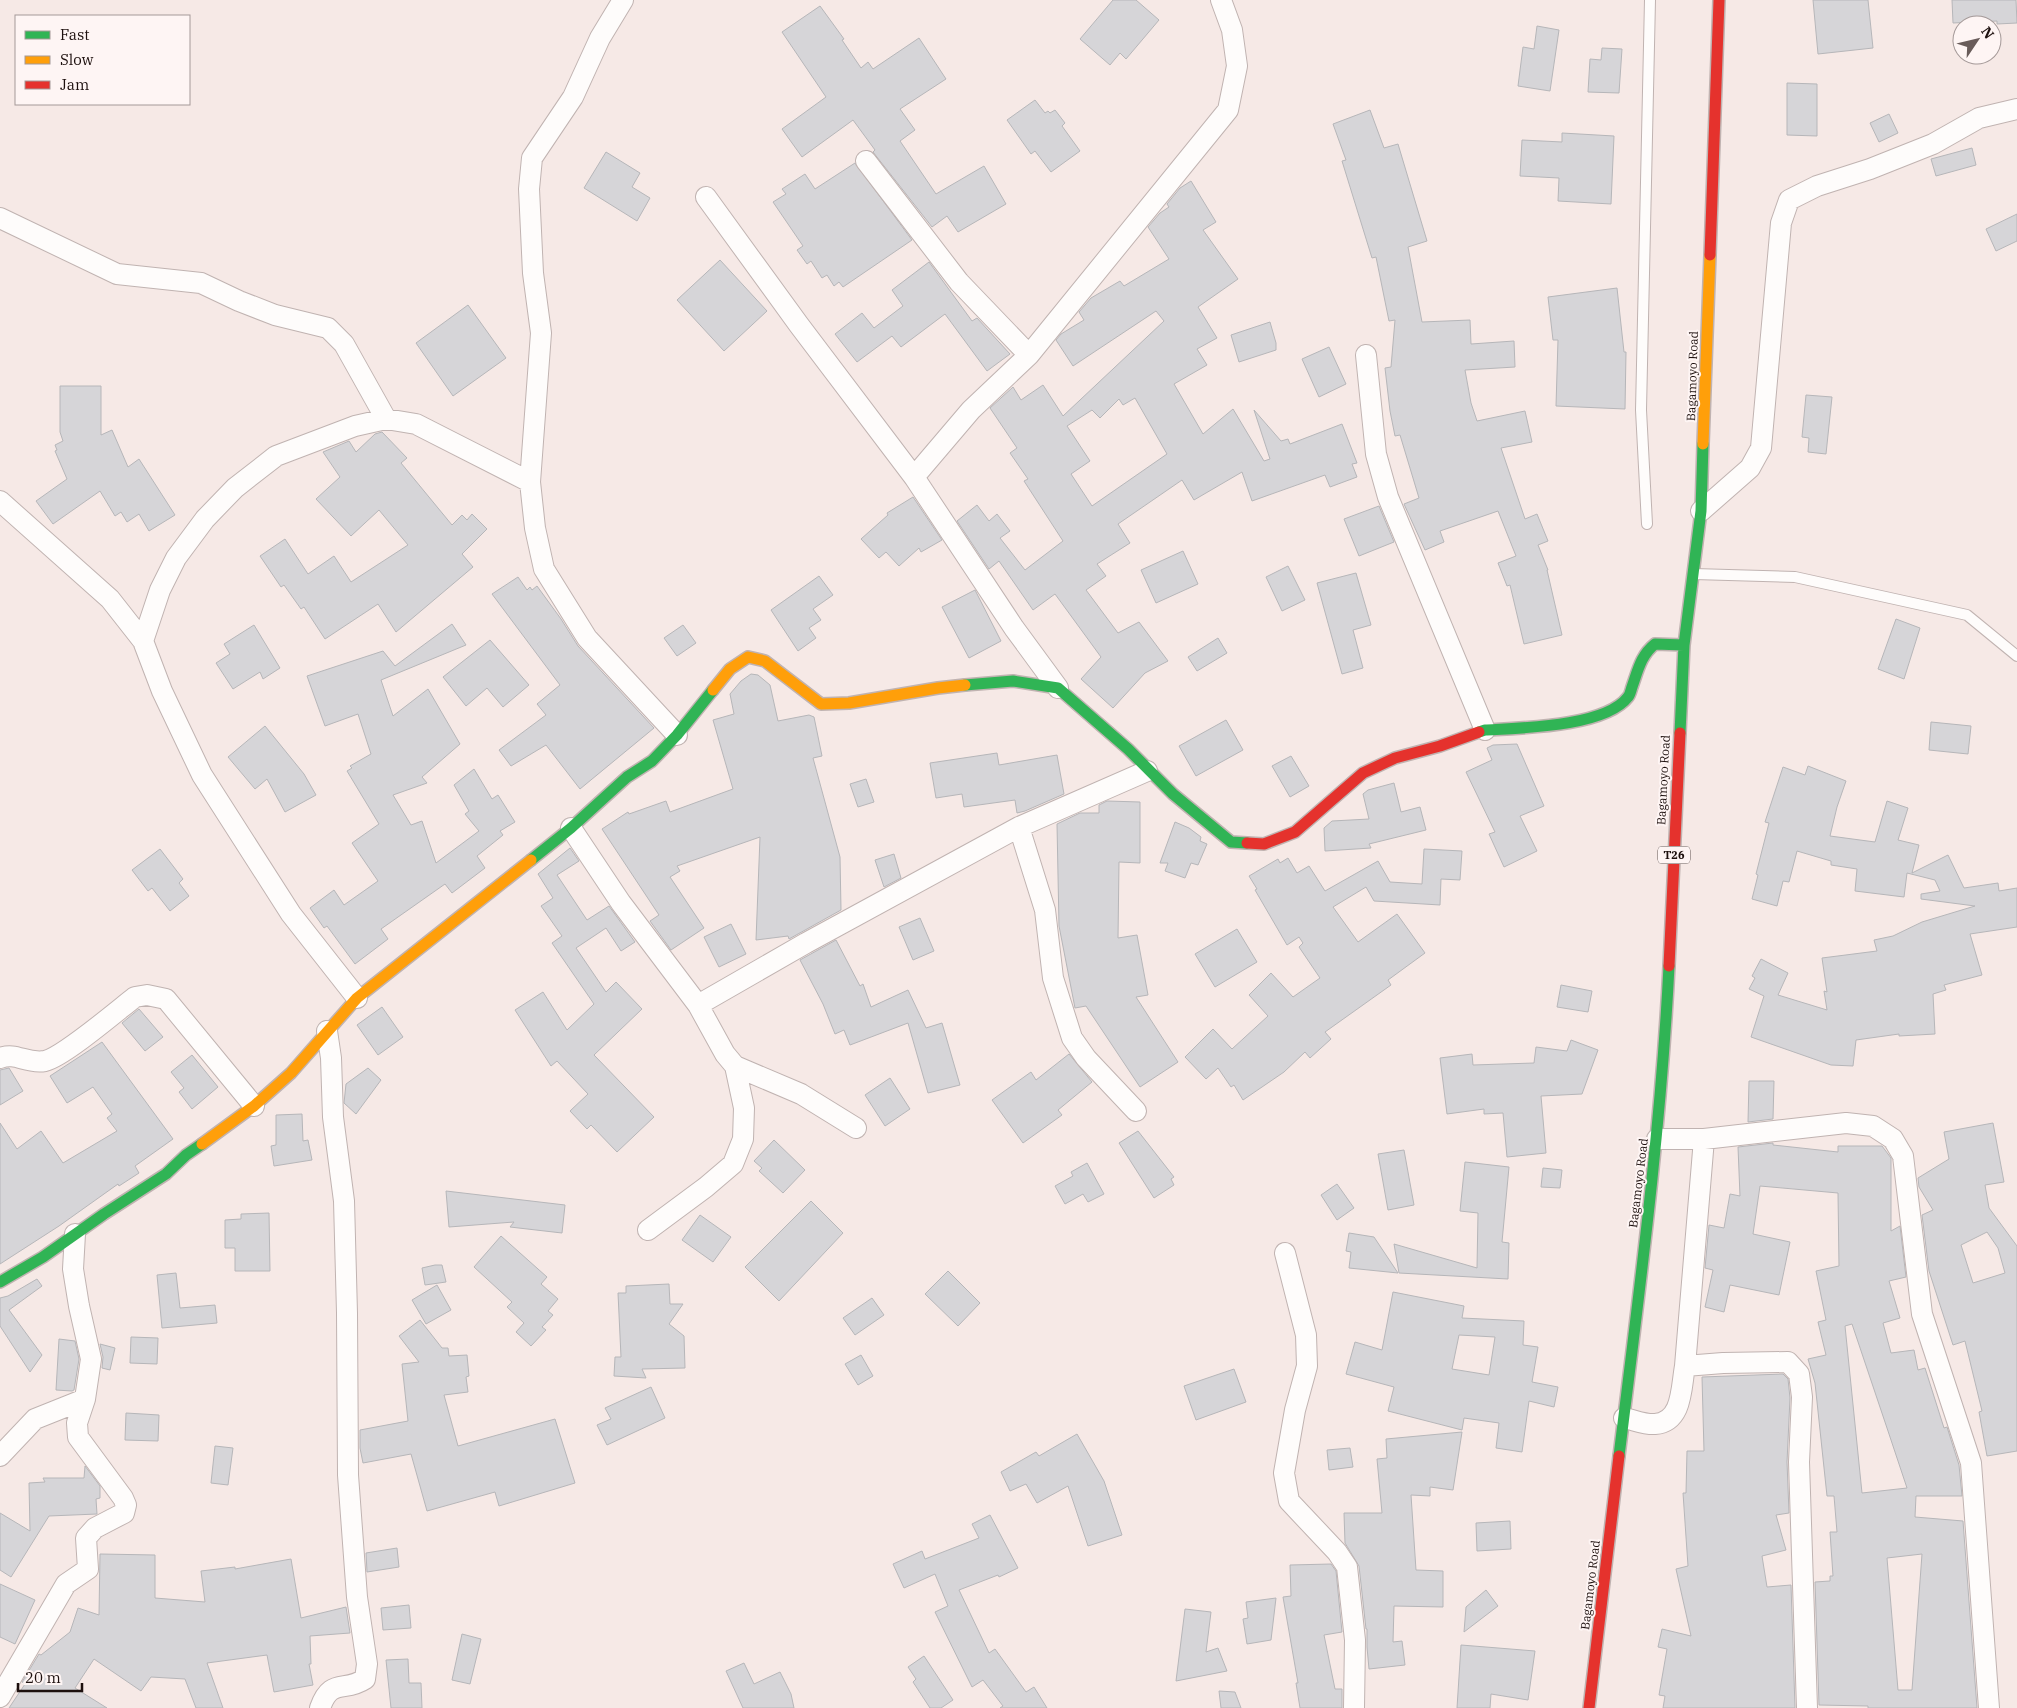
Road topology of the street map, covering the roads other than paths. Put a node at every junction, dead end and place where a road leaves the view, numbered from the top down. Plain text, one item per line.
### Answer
1 (623, 0) edge
2 (1221, 0) edge
3 (1650, 0) edge
4 (1719, 0) edge
5 (2017, 109) edge
6 (866, 161) dead end
7 (706, 197) dead end
8 (0, 218) edge
9 (1029, 355) junction
10 (1366, 355) dead end
11 (386, 419) junction
12 (914, 477) junction
13 (530, 482) junction
14 (4, 510) edge
15 (1701, 510) junction
16 (1647, 524) dead end
17 (1693, 574) junction
18 (142, 641) junction
19 (1684, 645) junction
20 (2017, 656) edge
21 (1058, 688) junction
22 (1484, 730) junction
23 (677, 735) junction
24 (1147, 771) junction
25 (1019, 827) junction
26 (571, 828) junction
27 (357, 998) junction
28 (698, 1005) junction
29 (327, 1032) junction
30 (0, 1058) edge
31 (735, 1066) junction
32 (254, 1106) junction
33 (1136, 1111) dead end
34 (856, 1128) dead end
35 (1657, 1139) junction
36 (1704, 1140) junction
37 (648, 1230) dead end
38 (75, 1234) junction
39 (1284, 1253) dead end
40 (0, 1282) edge
41 (1685, 1366) junction
42 (85, 1399) junction
43 (1624, 1418) junction
44 (0, 1456) edge
45 (0, 1697) edge
46 (320, 1708) edge
47 (1354, 1708) edge
48 (1589, 1708) edge
49 (1807, 1708) edge
50 (1990, 1708) edge

1 - 13 street
2 - 9 street
3 - 16 lane
4 - 15 main road, Bagamoyo Road / T26
5 - 15 street
6 - 9 street
7 - 12 street
8 - 11 street
9 - 12 street
10 - 22 street
11 - 13 street
11 - 18 street
12 - 21 street
13 - 23 street
14 - 18 street
15 - 17 main road, Bagamoyo Road / T26
17 - 19 main road, Bagamoyo Road / T26
17 - 20 lane
18 - 27 street
19 - 22 main road
19 - 35 main road, Bagamoyo Road / T26
21 - 23 main road
21 - 24 main road
22 - 24 main road
23 - 26 main road
24 - 25 street
25 - 28 street
25 - 33 street
26 - 27 main road
26 - 28 street
27 - 29 main road
28 - 31 street
29 - 32 main road
29 - 46 street
30 - 32 street
31 - 34 street
31 - 37 street
32 - 38 main road
35 - 36 street
35 - 43 main road, Bagamoyo Road / T26
36 - 41 street
36 - 50 street
38 - 40 main road
38 - 42 street
39 - 47 street
41 - 43 street
41 - 49 street
42 - 44 street
42 - 45 street
43 - 48 main road, Bagamoyo Road / T26

